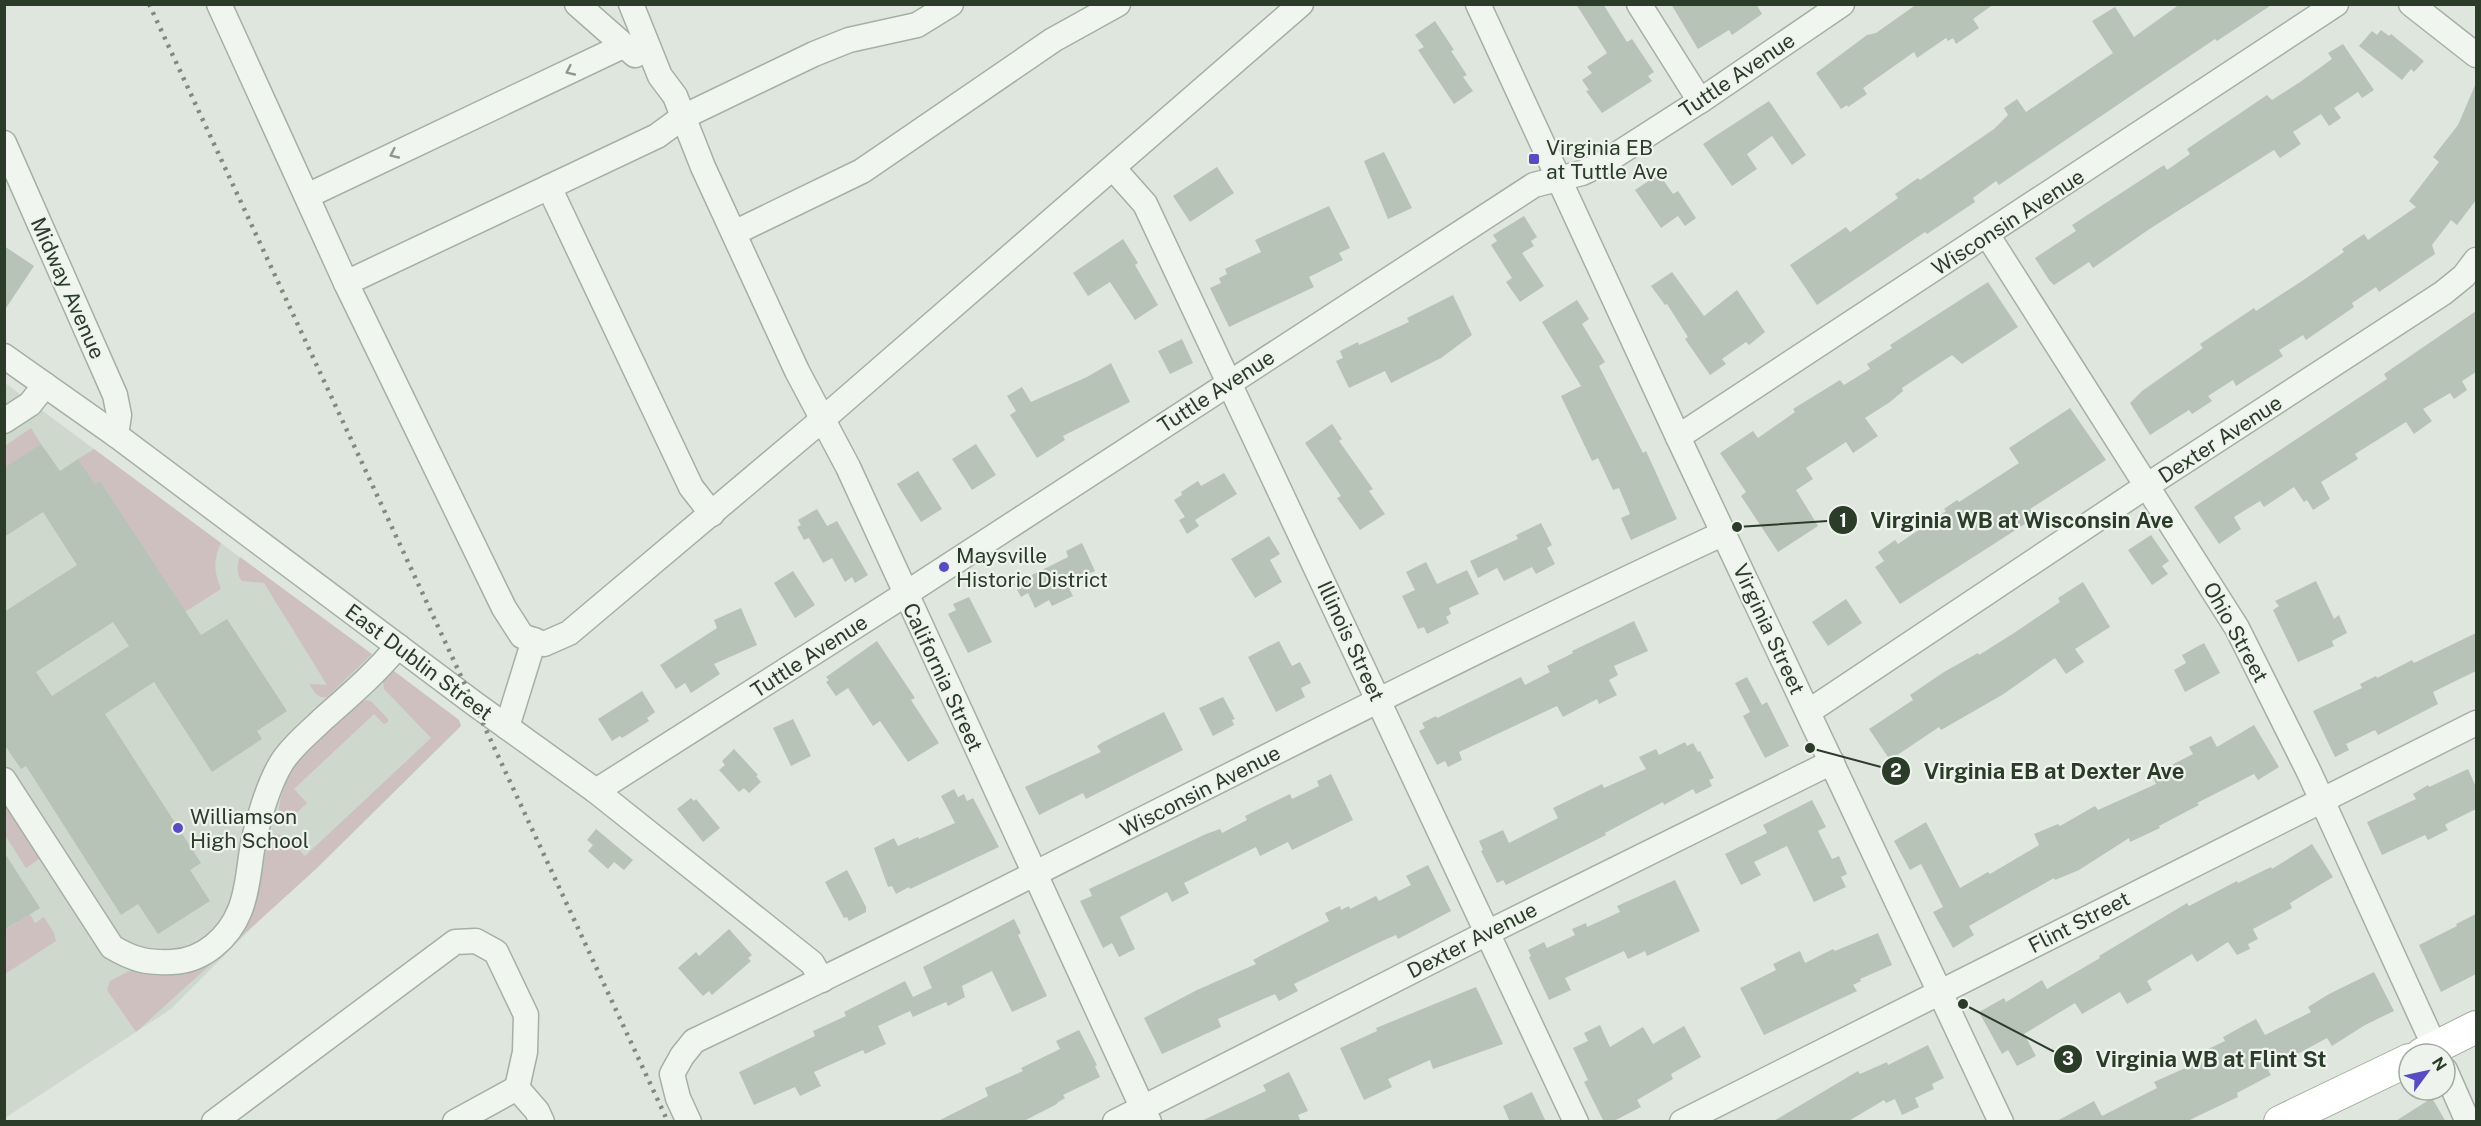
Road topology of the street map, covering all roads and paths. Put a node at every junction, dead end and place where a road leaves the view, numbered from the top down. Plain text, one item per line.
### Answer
1 (219, 4) edge
2 (577, 4) edge
3 (631, 4) edge
4 (951, 4) edge
5 (1118, 4) edge
6 (1301, 4) edge
7 (1478, 4) edge
8 (1639, 4) edge
9 (1842, 4) edge
10 (2336, 4) edge
11 (2411, 4) edge
12 (623, 46) junction
13 (2476, 55) edge
14 (660, 76) junction
15 (1700, 101) junction
16 (683, 117) junction
17 (4, 143) edge
18 (1113, 168) junction
19 (1559, 178) junction
20 (549, 187) junction
21 (307, 196) junction
22 (734, 233) junction
23 (1988, 236) junction
24 (2476, 260) edge
25 (346, 283) junction
26 (4, 356) edge
27 (1229, 381) junction
28 (45, 385) junction
29 (823, 419) junction
30 (4, 421) edge
31 (116, 435) junction
32 (1678, 437) junction
33 (2148, 485) junction
34 (712, 514) junction
35 (1724, 533) junction
36 (905, 594) junction
37 (534, 640) junction
38 (398, 646) junction
39 (1379, 700) junction
40 (1808, 712) junction
41 (2476, 723) edge
42 (507, 727) junction
43 (1832, 762) junction
44 (4, 780) edge
45 (596, 791) junction
46 (2322, 801) junction
47 (1034, 875) junction
48 (1487, 933) junction
49 (822, 980) junction
50 (1940, 992) junction
51 (2476, 1027) edge
52 (2424, 1042) edge
53 (2453, 1042) edge
54 (2397, 1071) edge
55 (517, 1088) junction
56 (2456, 1102) edge
57 (1146, 1115) edge
58 (214, 1122) edge
59 (455, 1122) edge
60 (542, 1122) edge
61 (688, 1122) edge
62 (1115, 1122) edge
63 (1576, 1122) edge
64 (1682, 1122) edge
65 (2001, 1122) edge
66 (2280, 1122) edge
67 (2468, 1122) edge

1 - 21 street
2 - 12 street
3 - 14 street
4 - 16 street
5 - 22 street
6 - 18 street
7 - 19 street, Virginia Street
8 - 15 street
9 - 15 street, Tuttle Avenue
10 - 23 street, Wisconsin Avenue
11 - 13 street
12 - 14 street
12 -> 21 street
14 - 16 street, California Street
15 - 19 street, Tuttle Avenue
16 - 20 street
16 - 22 street, California Street
17 - 31 street, Midway Avenue
18 - 27 street, Illinois Street
18 - 29 street
19 - 27 street, Tuttle Avenue
19 - 32 street, Virginia Street
20 - 25 street
20 - 34 street
21 - 25 street
22 - 29 street, California Street
23 - 32 street, Wisconsin Avenue
23 - 33 street, Ohio Street
24 - 33 street, Dexter Avenue
25 - 37 street
26 - 28 street, East Dublin Street
27 - 36 street, Tuttle Avenue
27 - 39 street, Illinois Street
28 - 30 street
28 - 31 street, East Dublin Street
29 - 34 street
29 - 36 street, California Street
31 - 38 street, East Dublin Street
32 - 35 street, Virginia Street
33 - 40 street, Dexter Avenue
33 - 46 street, Ohio Street
34 - 37 street
35 - 39 street, Wisconsin Avenue
35 - 40 street, Virginia Street
36 - 45 street, Tuttle Avenue
36 - 47 street, California Street
37 - 42 street
38 - 42 street, East Dublin Street
38 - 44 street
39 - 47 street, Wisconsin Avenue
39 - 48 street, Illinois Street
40 - 43 street, Virginia Street
41 - 46 street, Flint Street
42 - 45 street, East Dublin Street
43 - 48 street, Dexter Avenue
43 - 50 street, Virginia Street
45 - 49 street, East Dublin Street
46 - 50 street, Flint Street
46 - 52 street, Ohio Street
47 - 49 street, Wisconsin Avenue
47 - 57 street, California Street
48 - 57 street, Dexter Avenue
48 - 63 street, Illinois Street
49 - 61 street, Wisconsin Avenue
50 - 64 street, Flint Street
50 - 65 street, Virginia Street
51 - 53 main road
54 - 66 main road
55 - 58 street
55 - 59 street
55 - 60 street
56 - 67 street, Ohio Street
57 - 62 street, Dexter Avenue

